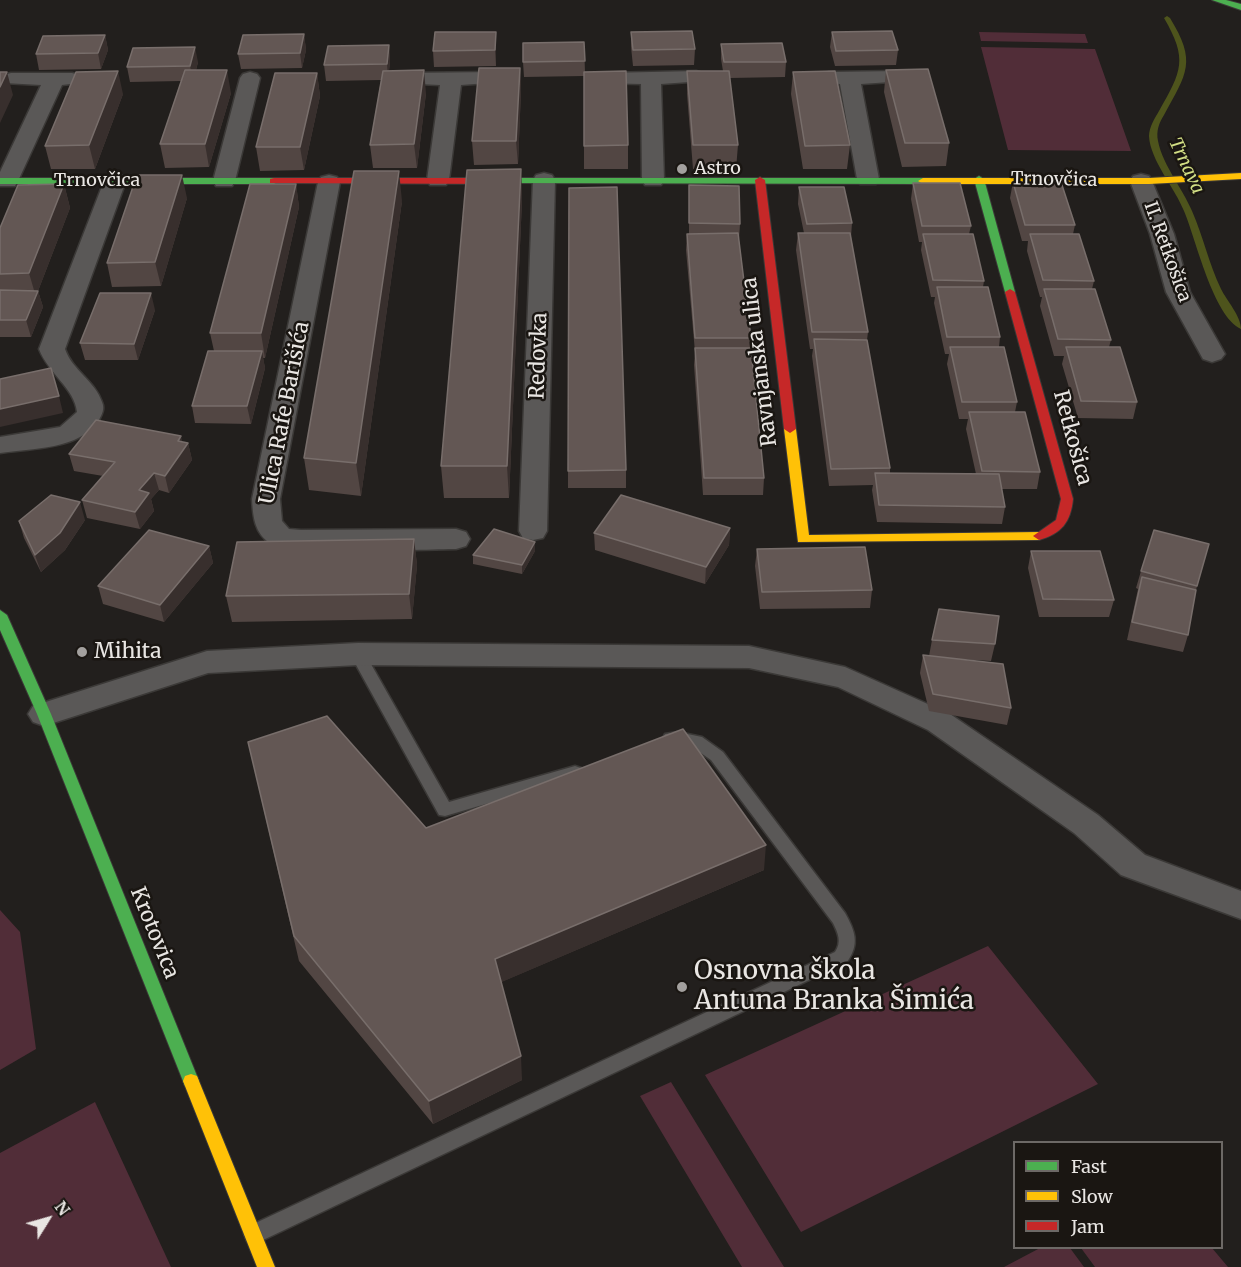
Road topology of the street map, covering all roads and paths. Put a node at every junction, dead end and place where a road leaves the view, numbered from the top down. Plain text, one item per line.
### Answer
1 (1208, 0) edge
2 (1221, 2) edge
3 (1241, 7) edge
4 (696, 77) edge
5 (898, 77) edge
6 (249, 78) dead end
7 (495, 78) edge
8 (813, 78) edge
9 (849, 78) junction
10 (11, 79) dead end
11 (54, 79) junction
12 (88, 79) edge
13 (403, 79) edge
14 (451, 79) junction
15 (606, 79) edge
16 (651, 79) junction
17 (1241, 176) edge
18 (868, 179) junction
19 (979, 179) junction
20 (438, 180) junction
21 (544, 180) junction
22 (653, 180) junction
23 (760, 180) junction
24 (3, 181) edge
25 (115, 181) junction
26 (1145, 181) junction
27 (224, 182) junction
28 (329, 182) junction
29 (1212, 354) dead end
30 (0, 445) edge
31 (533, 531) dead end
32 (456, 539) dead end
33 (803, 539) joint
34 (0, 615) edge
35 (358, 654) junction
36 (44, 714) junction
37 (652, 742) edge
38 (594, 764) edge
39 (1241, 905) edge
40 (254, 1234) junction
41 (266, 1267) edge

1 - 2 street
2 - 3 street
4 - 16 street
5 - 9 street
6 - 27 street
7 - 14 street
8 - 9 street
9 - 18 street
10 - 11 street
11 - 12 street
11 - 24 street, Trnovčica
13 - 14 street
14 - 20 street
15 - 16 street
16 - 22 street
17 - 26 street, Trnovčica
18 - 19 street, Trnovčica
18 - 23 street, Trnovčica
19 - 26 street, Trnovčica
19 - 33 street, Retkošica
20 - 21 street, Trnovčica
20 - 28 street, Trnovčica
21 - 22 street, Trnovčica
21 - 31 street, Redovka
22 - 23 street, Trnovčica
23 - 33 street, Ravnjanska ulica
24 - 25 street, Trnovčica
25 - 27 street, Trnovčica
25 - 30 street
26 - 29 street, II. Retkošica
27 - 28 street, Trnovčica
28 - 32 street, Ulica Rafe Barišića
34 - 36 street, Krotovica
35 - 36 street
35 - 38 lane
35 - 39 street
36 - 40 street, Krotovica
37 - 40 lane
40 - 41 street, Krotovica

